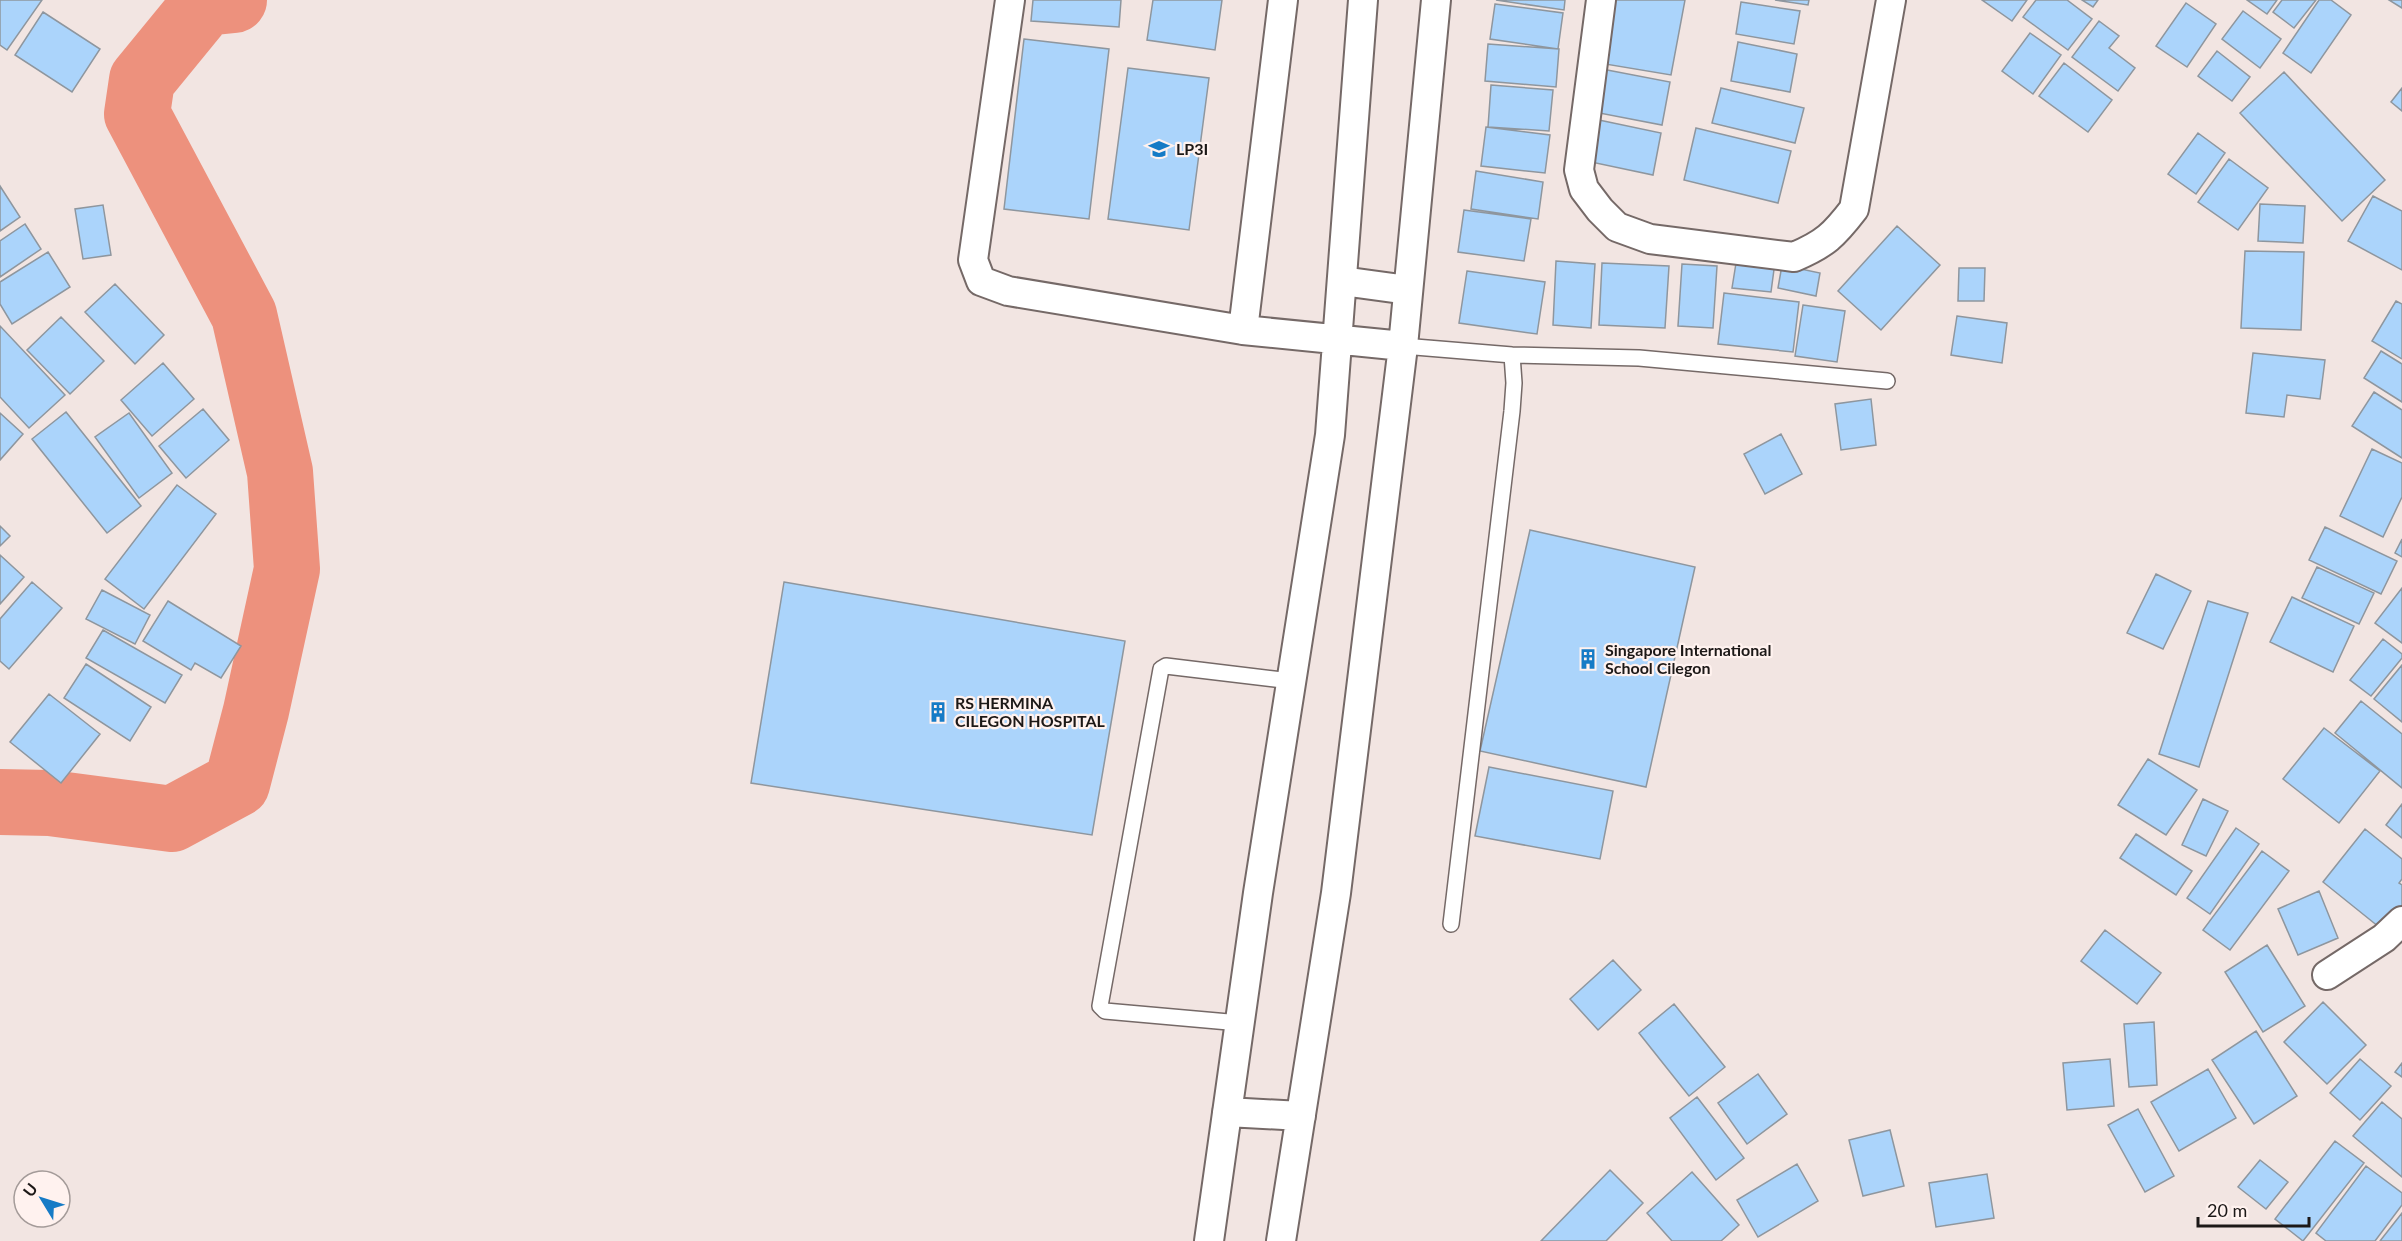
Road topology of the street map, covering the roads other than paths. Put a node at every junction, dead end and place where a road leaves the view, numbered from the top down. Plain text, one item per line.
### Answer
1 (1010, 0) edge
2 (1283, 0) edge
3 (1363, 0) edge
4 (1436, 0) edge
5 (1601, 0) edge
6 (1891, 0) edge
7 (1342, 281) junction
8 (1408, 290) junction
9 (1243, 330) junction
10 (1337, 341) junction
11 (1402, 346) junction
12 (1512, 355) junction
13 (1887, 381) dead end
14 (1291, 681) junction
15 (2402, 921) edge
16 (1450, 924) dead end
17 (2327, 975) dead end
18 (1240, 1023) junction
19 (1227, 1112) junction
20 (1301, 1116) junction
21 (1209, 1241) edge
22 (1281, 1241) edge

1 - 9 street
2 - 9 street
3 - 7 street
4 - 8 street
5 - 6 street
7 - 8 street
7 - 10 street
8 - 11 street
9 - 10 street
10 - 11 street
10 - 14 street
11 - 12 lane
11 - 20 street
12 - 13 lane
12 - 16 lane
14 - 18 street
14 - 18 lane
15 - 17 street
18 - 19 street
19 - 20 street
19 - 21 street
20 - 22 street

